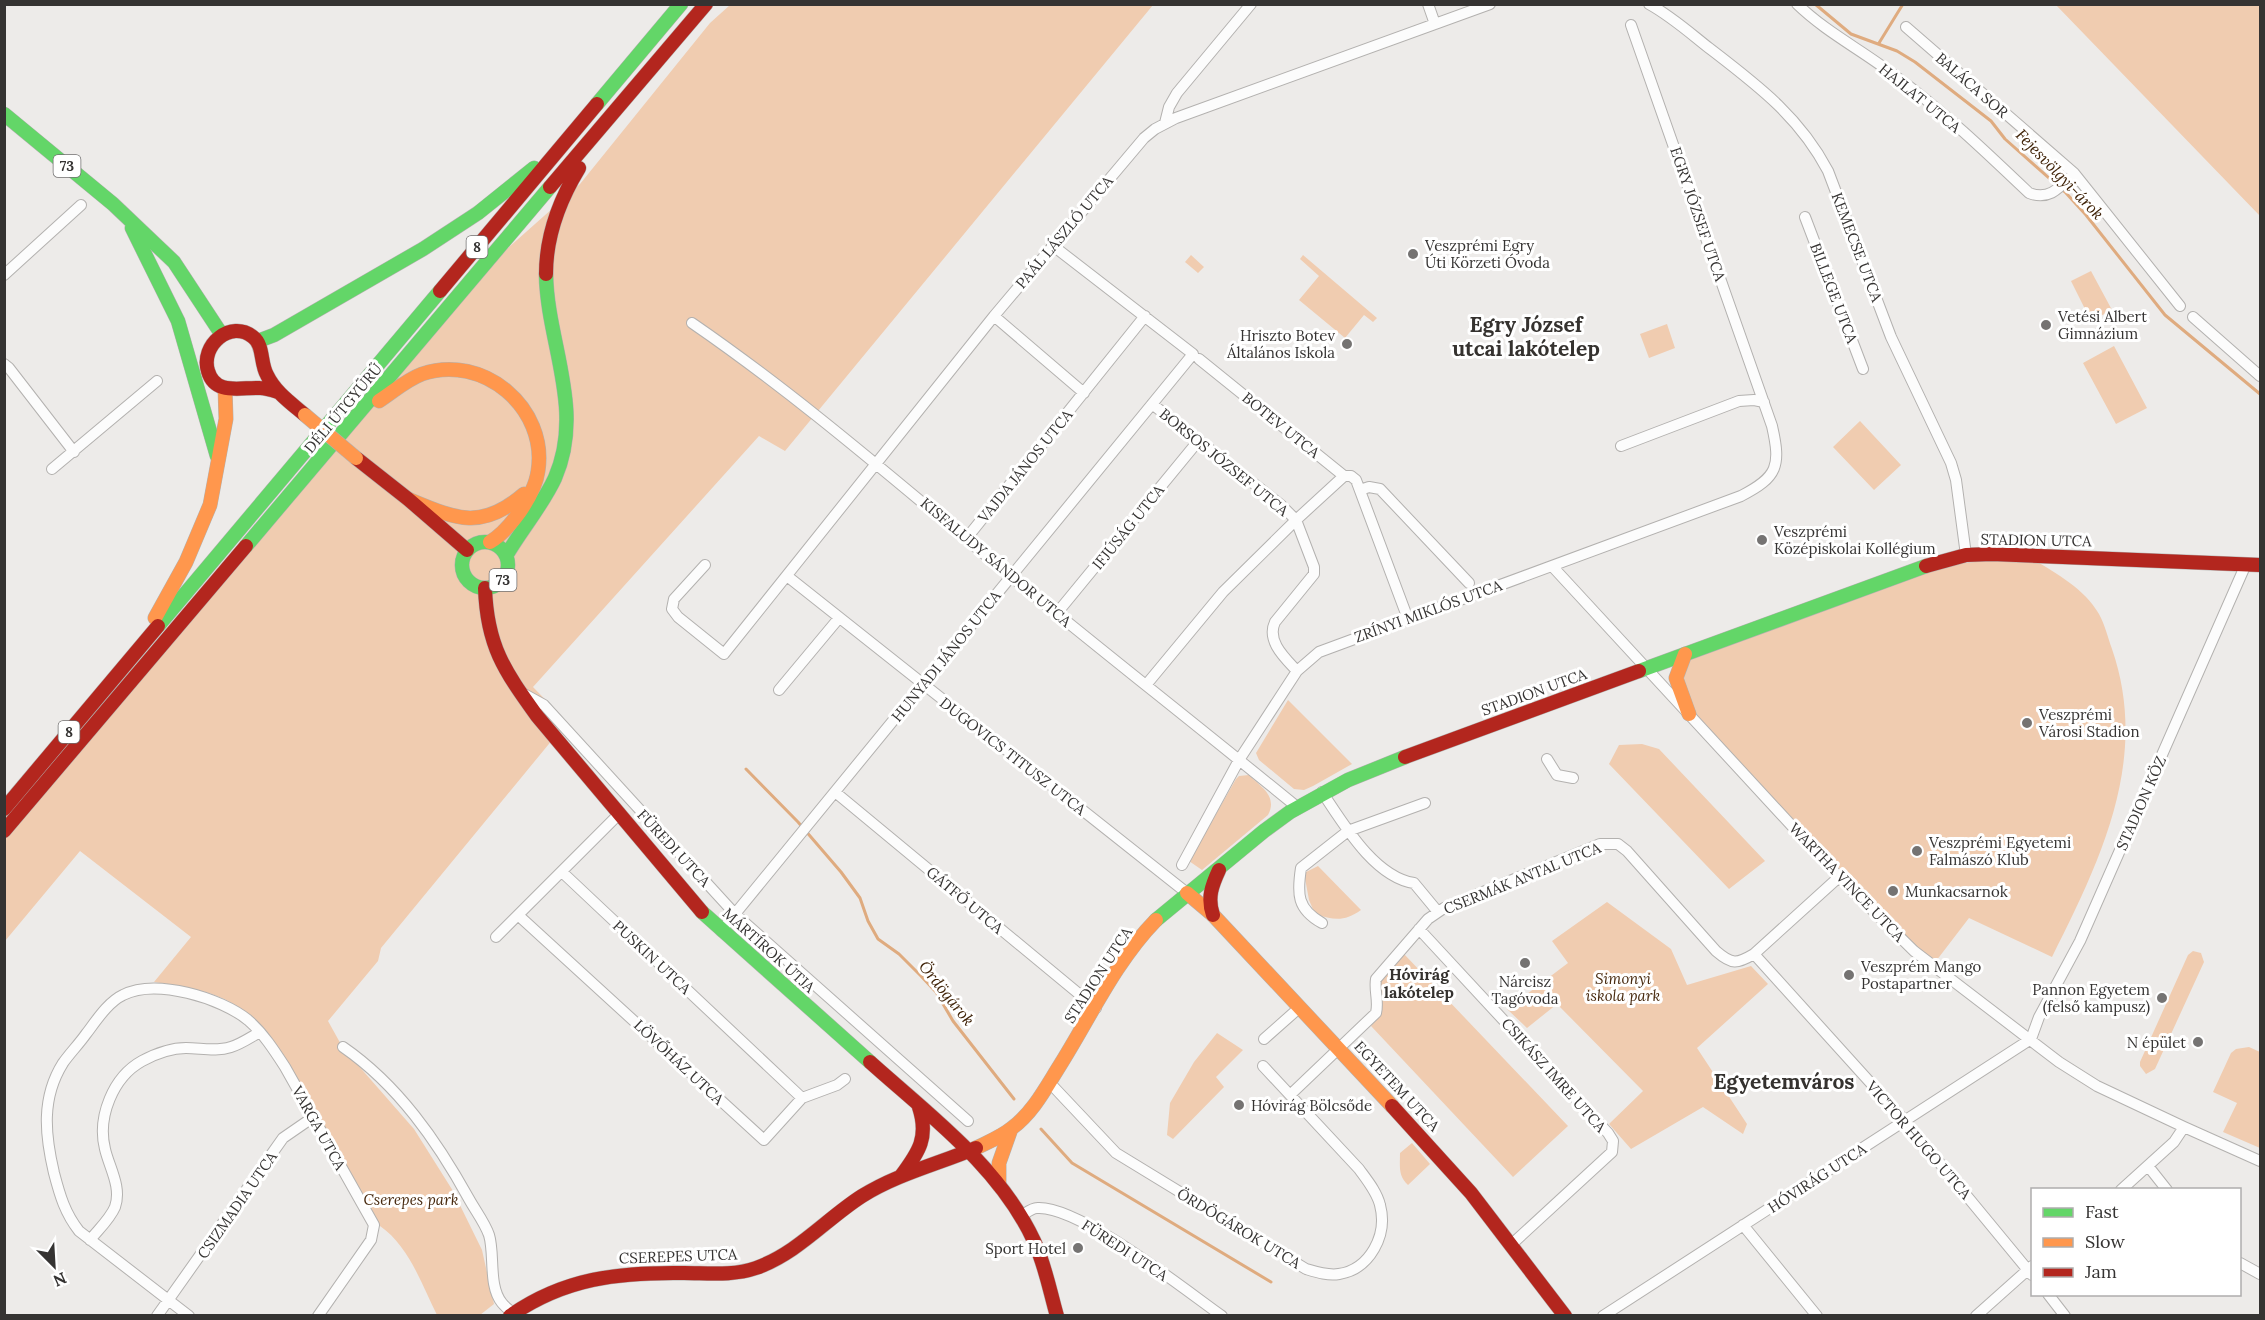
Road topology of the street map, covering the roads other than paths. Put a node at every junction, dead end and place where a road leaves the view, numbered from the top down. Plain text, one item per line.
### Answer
1 (681, 4) edge
2 (706, 4) edge
3 (1251, 4) edge
4 (1428, 4) edge
5 (1490, 4) edge
6 (1649, 4) edge
7 (1797, 4) edge
8 (1435, 24) junction
9 (1631, 25) dead end
10 (1906, 27) dead end
11 (4, 114) edge
12 (1165, 123) junction
13 (602, 128) junction
14 (563, 145) junction
15 (2074, 173) junction
16 (81, 205) dead end
17 (1805, 217) dead end
18 (128, 219) junction
19 (1052, 245) junction
20 (4, 275) edge
21 (2180, 306) dead end
22 (994, 316) junction
23 (1145, 316) junction
24 (2193, 318) dead end
25 (692, 323) dead end
26 (222, 335) junction
27 (258, 340) junction
28 (1196, 356) junction
29 (4, 364) edge
30 (1863, 369) dead end
31 (2260, 376) edge
32 (157, 381) dead end
33 (225, 388) junction
34 (278, 392) junction
35 (1084, 393) junction
36 (1764, 402) junction
37 (1152, 404) junction
38 (351, 424) junction
39 (1199, 440) junction
40 (1621, 446) dead end
41 (74, 452) junction
42 (877, 463) junction
43 (219, 464) junction
44 (52, 469) dead end
45 (1770, 474) joint
46 (1344, 476) junction
47 (536, 478) junction
48 (1360, 490) junction
49 (408, 499) junction
50 (1296, 520) junction
51 (966, 539) junction
52 (490, 543) junction
53 (467, 550) junction
54 (1966, 555) junction
55 (506, 556) junction
56 (2253, 564) edge
57 (705, 565) dead end
58 (1552, 566) junction
59 (787, 576) junction
60 (1011, 576) junction
61 (1469, 582) dead end
62 (485, 588) junction
63 (1057, 613) junction
64 (839, 618) junction
65 (1408, 619) junction
66 (134, 654) junction
67 (1685, 654) junction
68 (1647, 668) junction
69 (1297, 671) junction
70 (923, 684) junction
71 (1146, 685) junction
72 (779, 690) dead end
73 (519, 692) junction
74 (1689, 714) junction
75 (1547, 759) dead end
76 (1239, 760) junction
77 (1572, 778) dead end
78 (835, 792) junction
79 (1322, 792) junction
80 (1425, 803) dead end
81 (1297, 807) junction
82 (4, 809) edge
83 (620, 813) junction
84 (4, 831) edge
85 (1348, 831) junction
86 (1182, 865) dead end
87 (1222, 867) junction
88 (562, 872) junction
89 (1839, 877) junction
90 (1187, 893) junction
91 (1438, 912) junction
92 (735, 914) junction
93 (518, 915) junction
94 (1213, 915) junction
95 (1322, 923) dead end
96 (1419, 929) junction
97 (721, 931) junction
98 (496, 937) dead end
99 (1754, 954) junction
100 (1096, 1008) junction
101 (1299, 1008) junction
102 (260, 1032) junction
103 (1264, 1039) dead end
104 (2031, 1039) junction
105 (343, 1047) dead end
106 (1340, 1048) junction
107 (1263, 1066) dead end
108 (845, 1079) dead end
109 (1049, 1082) junction
110 (1290, 1095) junction
111 (802, 1098) junction
112 (919, 1107) junction
113 (312, 1118) junction
114 (968, 1121) dead end
115 (1905, 1121) junction
116 (2184, 1128) junction
117 (1011, 1129) junction
118 (968, 1151) junction
119 (2260, 1161) edge
120 (2148, 1166) junction
121 (901, 1176) junction
122 (999, 1185) junction
123 (2123, 1188) edge
124 (2166, 1188) edge
125 (1021, 1216) junction
126 (1743, 1225) junction
127 (90, 1240) junction
128 (1512, 1244) junction
129 (2241, 1264) edge
130 (2031, 1270) edge
131 (2260, 1274) edge
132 (2051, 1296) edge
133 (168, 1300) junction
134 (513, 1315) edge
135 (157, 1316) edge
136 (189, 1316) edge
137 (318, 1316) edge
138 (1057, 1316) edge
139 (1222, 1316) edge
140 (1565, 1316) edge
141 (1603, 1316) edge
142 (1817, 1316) edge
143 (1976, 1316) edge
144 (2066, 1316) edge

1 - 14 main road, DÉLI ÚTGYŰRŰ / 8
2 - 13 main road, DÉLI ÚTGYŰRŰ / 8
3 - 12 street
4 - 8 street
5 - 8 street
6 - 54 street, KEMECSE UTCA
7 - 15 street, HAJLAT UTCA
8 - 12 street
9 - 36 street, EGRY JÓZSEF UTCA
10 - 15 street, BALÁCA SOR
11 - 18 main road, 73
12 - 19 street, PAÁL LÁSZLÓ UTCA
13 - 38 main road, DÉLI ÚTGYŰRŰ / 8
13 - 55 main road
14 - 27 main road
14 - 66 main road, DÉLI ÚTGYŰRŰ / 8
15 - 21 street, BALÁCA SOR
16 - 20 street
17 - 30 street, BILLEGE UTCA
18 - 26 main road, 73
18 - 43 main road
19 - 22 street, PAÁL LÁSZLÓ UTCA
19 - 23 street, BOTEV UTCA
22 - 35 street
22 - 42 street, PAÁL LÁSZLÓ UTCA
23 - 28 street, BOTEV UTCA
23 - 35 street, VAJDA JÁNOS UTCA
24 - 31 street
25 - 42 street, KISFALUDY SÁNDOR UTCA
26 - 27 main road
26 - 33 main road
27 - 34 main road
28 - 37 street, HUNYADI JÁNOS UTCA
28 - 46 street, BOTEV UTCA
29 - 41 street
32 - 41 street
33 - 34 main road
33 - 43 main road
34 - 49 main road, bridge
35 - 51 street, VAJDA JÁNOS UTCA
36 - 40 street
36 - 45 street, EGRY JÓZSEF UTCA
37 - 39 street, BORSOS JÓZSEF UTCA
37 - 60 street, HUNYADI JÁNOS UTCA
38 - 47 main road
38 - 84 main road, DÉLI ÚTGYŰRŰ / 8
39 - 50 street, BORSOS JÓZSEF UTCA
39 - 63 street, IFJÚSÁG UTCA
41 - 44 street
42 - 51 street, KISFALUDY SÁNDOR UTCA
42 - 59 street
43 - 66 main road
45 - 58 street, ZRÍNYI MIKLÓS UTCA
46 - 48 street, BOTEV UTCA
46 - 50 street, BORSOS JÓZSEF UTCA
47 - 49 main road
47 - 52 main road
48 - 61 street, BOTEV UTCA
48 - 65 street, BOTEV UTCA
49 - 53 main road
50 - 69 street, BORSOS JÓZSEF UTCA
50 - 71 street, BORSOS JÓZSEF UTCA
51 - 60 street, KISFALUDY SÁNDOR UTCA
52 - 53 main road
52 - 55 main road, 73
53 - 62 main road, 73
54 - 56 main road, STADION UTCA
54 - 67 main road, STADION UTCA
55 - 62 main road, 73
56 - 104 street, STADION KÖZ
57 - 59 street
58 - 65 street, ZRÍNYI MIKLÓS UTCA
58 - 68 street, WARTHA VINCE UTCA
59 - 64 street, DUGOVICS TITUSZ UTCA
60 - 63 street, KISFALUDY SÁNDOR UTCA
60 - 70 street, HUNYADI JÁNOS UTCA
62 - 73 main road, MÁRTÍROK ÚTJA
63 - 71 street, KISFALUDY SÁNDOR UTCA
64 - 70 street, DUGOVICS TITUSZ UTCA
64 - 72 street
65 - 69 street, ZRÍNYI MIKLÓS UTCA
66 - 82 main road, DÉLI ÚTGYŰRŰ / 8
67 - 68 main road, STADION UTCA
67 - 74 main road
68 - 74 street, WARTHA VINCE UTCA
68 - 79 main road, STADION UTCA
69 - 76 street, ZRÍNYI MIKLÓS UTCA
70 - 78 street, HUNYADI JÁNOS UTCA
70 - 90 street, DUGOVICS TITUSZ UTCA
71 - 76 street, KISFALUDY SÁNDOR UTCA
73 - 83 main road, MÁRTÍROK ÚTJA
73 - 92 street, FÜREDI UTCA
74 - 89 street, WARTHA VINCE UTCA
75 - 77 street
76 - 81 street, KISFALUDY SÁNDOR UTCA
76 - 86 street, ZRÍNYI MIKLÓS UTCA
78 - 92 street, HUNYADI JÁNOS UTCA
78 - 100 street, GÁTFŐ UTCA
79 - 81 main road, STADION UTCA
79 - 85 street
80 - 85 street
81 - 87 main road, STADION UTCA
83 - 88 street
83 - 97 main road, MÁRTÍROK ÚTJA
85 - 91 street
85 - 95 street
87 - 90 main road, STADION UTCA
87 - 94 main road
88 - 93 street
88 - 111 street, PUSKIN UTCA
89 - 99 street, CSERMÁK ANTAL UTCA
89 - 104 street, WARTHA VINCE UTCA
90 - 94 main road, EGYETEM UTCA
90 - 100 main road, STADION UTCA
91 - 96 street, CSERMÁK ANTAL UTCA
91 - 99 street, CSERMÁK ANTAL UTCA
92 - 97 street, HUNYADI JÁNOS UTCA
92 - 114 street, FÜREDI UTCA
93 - 98 street
93 - 111 street, LÖVŐHÁZ UTCA
94 - 101 main road, EGYETEM UTCA
96 - 106 street, CSERMÁK ANTAL UTCA
96 - 128 street, CSIKÁSZ IMRE UTCA
97 - 112 main road, MÁRTÍROK ÚTJA
99 - 115 street, VICTOR HUGO UTCA
100 - 109 main road, STADION UTCA
101 - 103 street
101 - 106 main road, EGYETEM UTCA
102 - 113 street, VARGA UTCA
102 - 127 street
102 - 127 street, VARGA UTCA
104 - 115 street, HÓVIRÁG UTCA
104 - 116 street, WARTHA VINCE UTCA
105 - 134 street
106 - 110 street, CSERMÁK ANTAL UTCA
106 - 128 main road, EGYETEM UTCA
107 - 110 street, ÖRDÖGÁROK UTCA
108 - 111 street, LÖVŐHÁZ UTCA
109 - 110 street, ÖRDÖGÁROK UTCA
109 - 117 main road, STADION UTCA
112 - 118 main road, MÁRTÍROK ÚTJA
112 - 121 main road
113 - 133 street, CSIZMADIA UTCA
113 - 137 street, VARGA UTCA
115 - 126 street, HÓVIRÁG UTCA
115 - 130 street, VICTOR HUGO UTCA
116 - 119 street, WARTHA VINCE UTCA
116 - 120 street
117 - 118 main road, STADION UTCA
117 - 122 main road
118 - 121 main road, CSEREPES UTCA
118 - 122 main road, MÁRTÍROK ÚTJA
120 - 123 street
120 - 124 street
121 - 134 main road, CSEREPES UTCA
122 - 125 main road, MÁRTÍROK ÚTJA
125 - 138 main road, MÁRTÍROK ÚTJA
125 - 139 street, FÜREDI UTCA
126 - 141 street, HÓVIRÁG UTCA
126 - 142 street
127 - 133 street, VARGA UTCA
128 - 140 main road, EGYETEM UTCA
129 - 131 street
130 - 143 street
132 - 144 street
133 - 135 street, CSIZMADIA UTCA
133 - 136 street, VARGA UTCA

